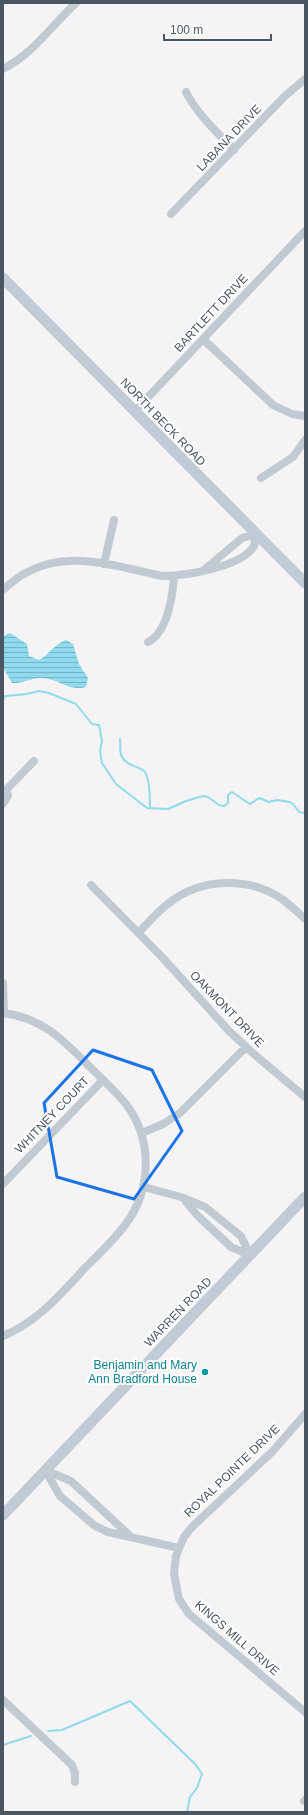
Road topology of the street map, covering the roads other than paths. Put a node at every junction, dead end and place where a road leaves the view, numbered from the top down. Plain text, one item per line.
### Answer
1 (76, 3) edge
2 (3, 69) edge
3 (305, 79) edge
4 (186, 92) dead end
5 (234, 150) junction
6 (171, 214) dead end
7 (305, 231) edge
8 (3, 278) edge
9 (203, 339) junction
10 (135, 411) junction
11 (305, 416) edge
12 (305, 440) edge
13 (261, 478) dead end
14 (114, 520) dead end
15 (256, 534) junction
16 (104, 564) junction
17 (204, 570) junction
18 (174, 576) junction
19 (305, 583) edge
20 (3, 590) edge
21 (148, 642) dead end
22 (34, 761) dead end
23 (5, 792) edge
24 (3, 804) edge
25 (91, 885) dead end
26 (305, 919) edge
27 (138, 933) junction
28 (3, 983) edge
29 (4, 1013) edge
30 (246, 1047) junction
31 (102, 1080) junction
32 (305, 1097) edge
33 (142, 1133) junction
34 (3, 1184) edge
35 (144, 1187) junction
36 (305, 1196) edge
37 (181, 1197) junction
38 (250, 1255) junction
39 (3, 1336) edge
40 (305, 1414) edge
41 (45, 1470) junction
42 (3, 1515) edge
43 (130, 1536) junction
44 (179, 1548) junction
45 (3, 1700) edge
46 (305, 1712) edge
47 (75, 1782) dead end

1 - 2 street
3 - 5 street, LABANA DRIVE
4 - 5 street
5 - 6 street, LABANA DRIVE
7 - 9 street, BARTLETT DRIVE
8 - 10 street, NORTH BECK ROAD
9 - 10 street, BARTLETT DRIVE
9 - 11 street
10 - 15 street, NORTH BECK ROAD
12 - 13 street
14 - 16 street
15 - 17 street
15 - 17 street
15 - 19 street, NORTH BECK ROAD
16 - 18 street
16 - 20 street
17 - 18 street
18 - 21 street
22 - 23 street
23 - 24 street
25 - 27 street, OAKMONT DRIVE
26 - 27 street
27 - 30 street, OAKMONT DRIVE
28 - 29 street
29 - 31 street
30 - 32 street, OAKMONT DRIVE
30 - 33 street
31 - 33 street
31 - 34 street, WHITNEY COURT
33 - 35 street
35 - 37 street
35 - 39 street
36 - 38 street, WARREN ROAD
37 - 38 street
37 - 38 street
38 - 41 street, WARREN ROAD
40 - 44 street, ROYAL POINTE DRIVE
41 - 42 street, WARREN ROAD
41 - 43 street
41 - 43 street
43 - 44 street
44 - 46 street, KINGS MILL DRIVE
45 - 47 street

